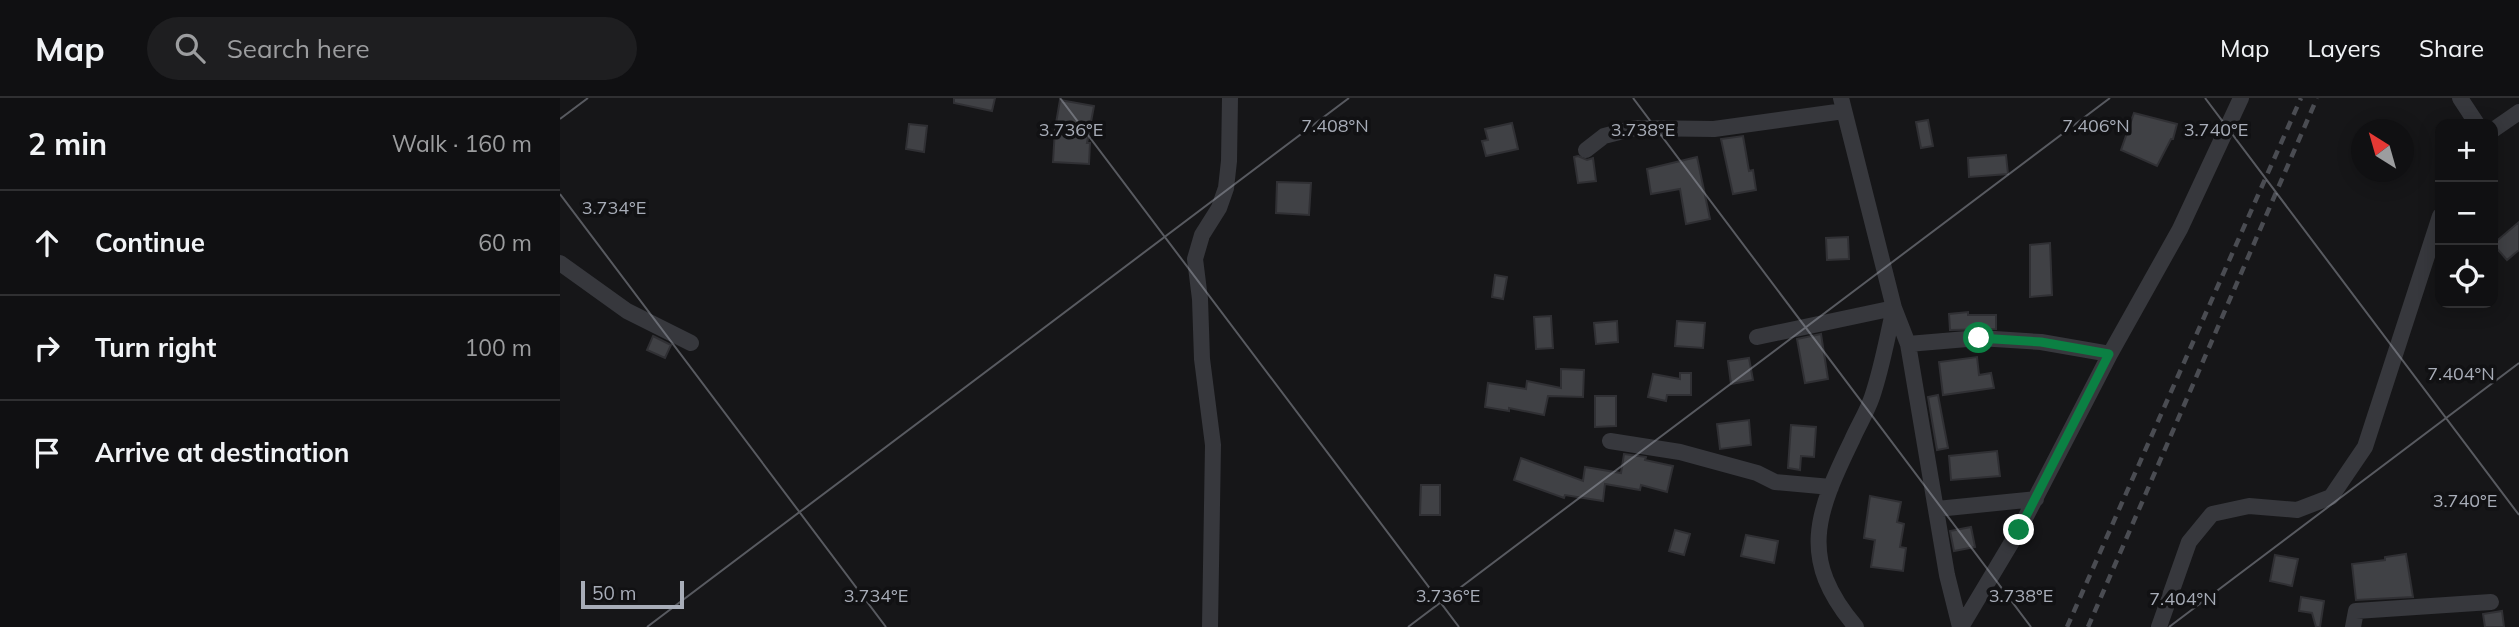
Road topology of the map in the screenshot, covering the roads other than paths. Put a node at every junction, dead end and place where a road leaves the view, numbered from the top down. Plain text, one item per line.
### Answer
1 (1230, 98) edge
2 (2241, 98) edge
3 (2460, 98) edge
4 (1842, 104) edge
5 (2519, 112) edge
6 (2474, 119) edge
7 (2498, 127) edge
8 (1586, 150) dead end
9 (2435, 231) edge
10 (560, 264) edge
11 (1894, 308) junction
12 (1757, 337) dead end
13 (691, 344) dead end
14 (1908, 344) junction
15 (2109, 354) junction
16 (1610, 441) dead end
17 (1831, 487) junction
18 (2036, 499) junction
19 (1937, 509) junction
20 (2491, 602) dead end
21 (1210, 627) edge
22 (1856, 627) edge
23 (1961, 627) edge
24 (2159, 627) edge
25 (2353, 627) edge

1 - 21 street
2 - 15 street
3 - 6 street
4 - 8 street
4 - 11 street
5 - 7 street
9 - 24 street
10 - 13 street
11 - 12 street
11 - 14 street
11 - 17 street
14 - 15 street
14 - 19 street
15 - 18 street
16 - 17 street
17 - 22 street
18 - 19 street
18 - 23 street
19 - 23 street
20 - 25 street

